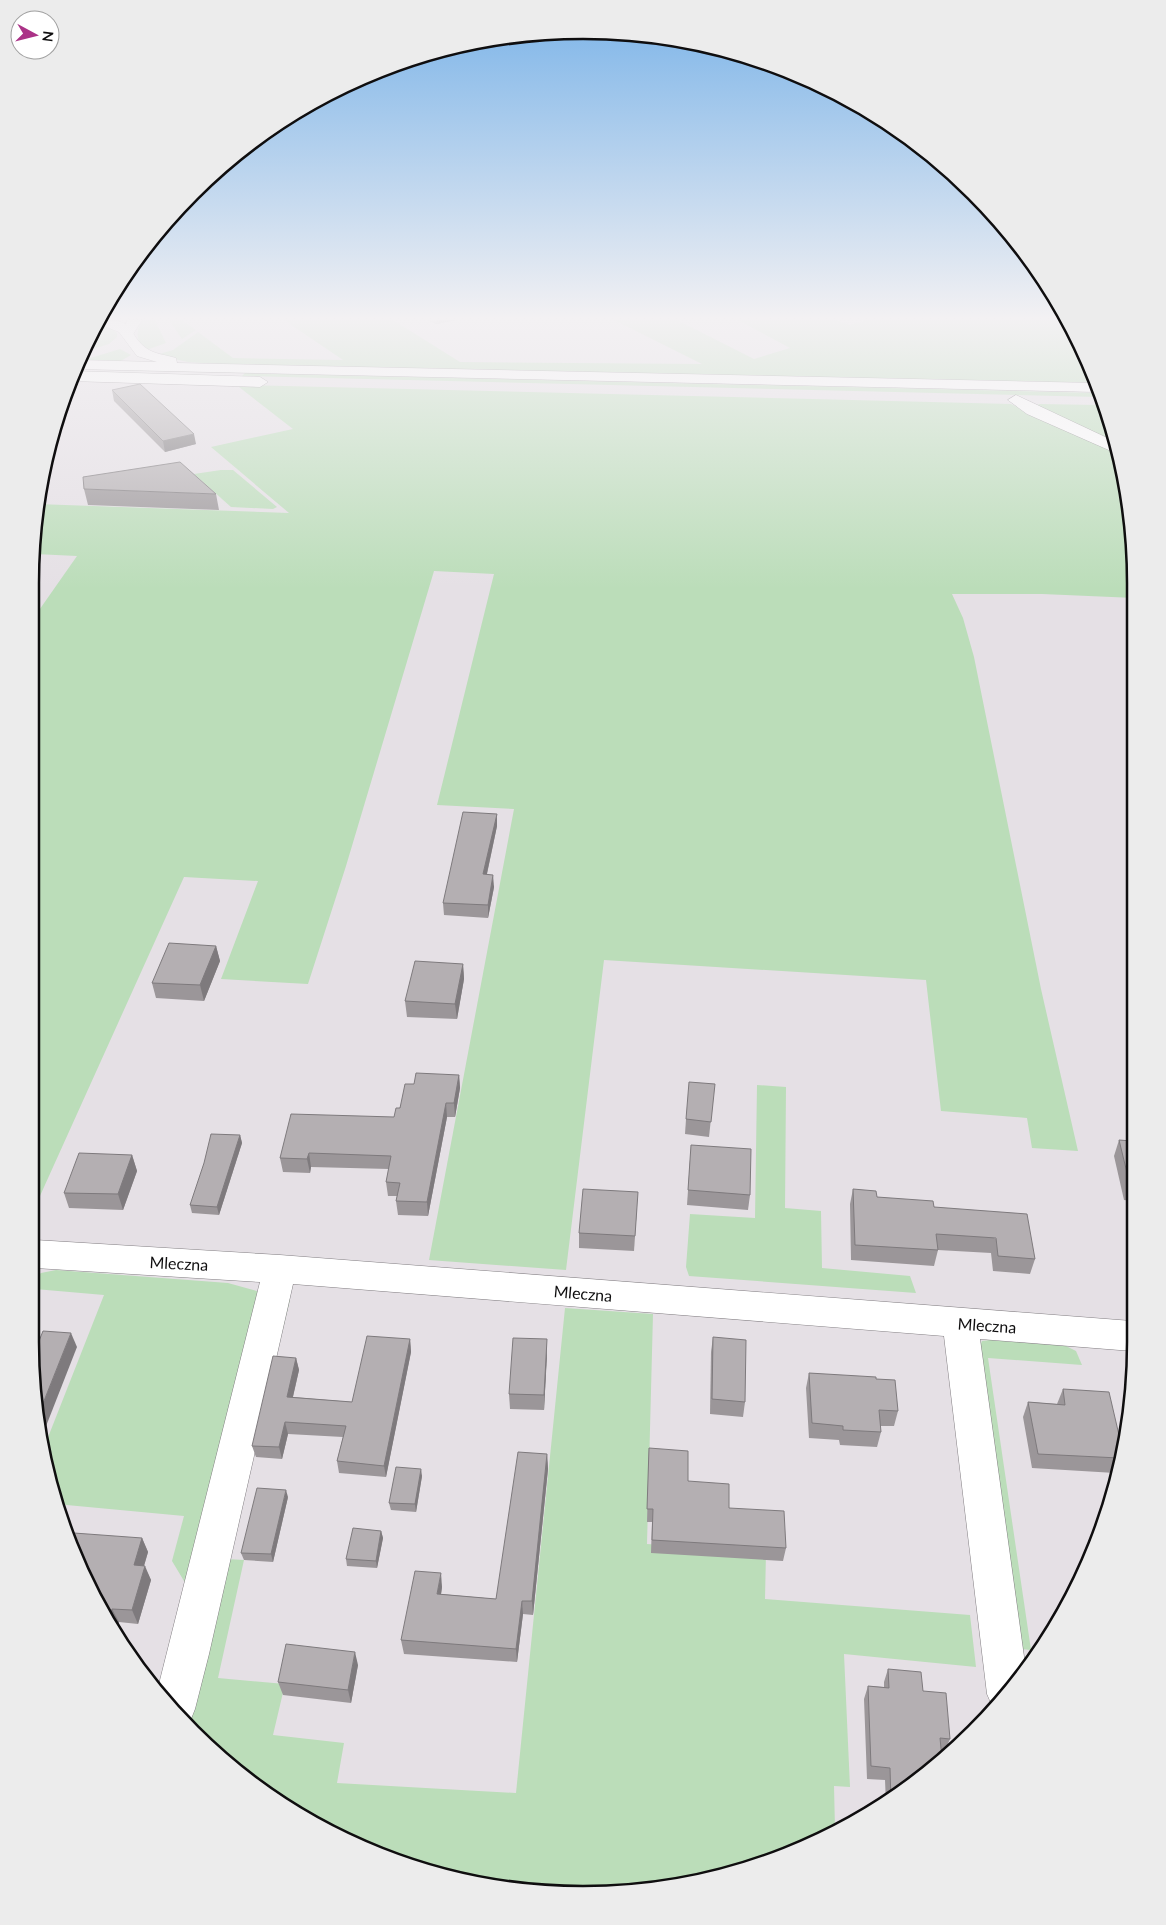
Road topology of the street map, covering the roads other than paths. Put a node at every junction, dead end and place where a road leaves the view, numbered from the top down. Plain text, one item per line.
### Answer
1 (1031, 410) edge
2 (1110, 446) edge
3 (39, 1254) edge
4 (280, 1269) junction
5 (960, 1323) junction
6 (1127, 1336) edge
7 (1007, 1683) edge
8 (176, 1703) edge

1 - 2 street
3 - 4 street, Mleczna
4 - 5 street, Mleczna
4 - 8 street
5 - 6 street, Mleczna
5 - 7 street

